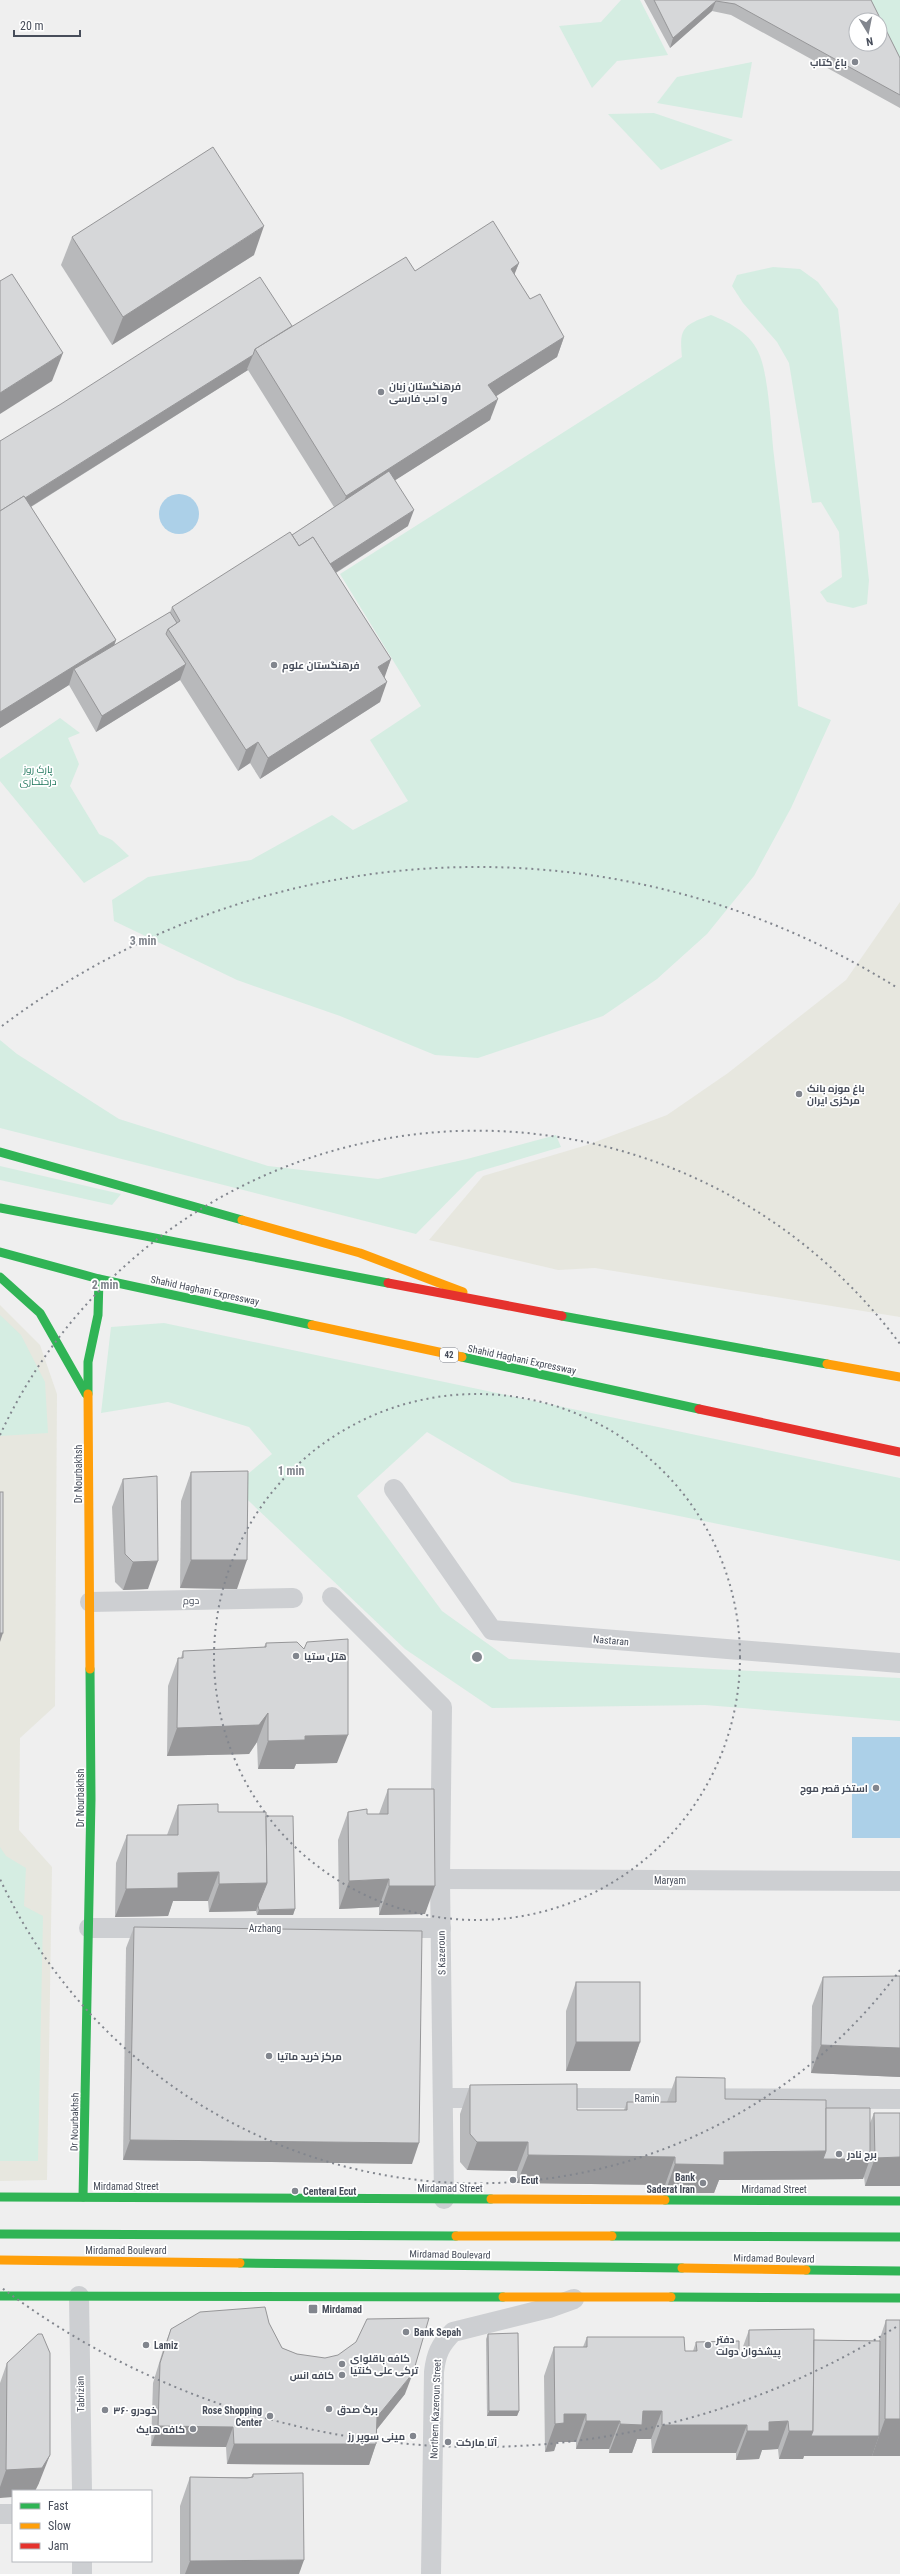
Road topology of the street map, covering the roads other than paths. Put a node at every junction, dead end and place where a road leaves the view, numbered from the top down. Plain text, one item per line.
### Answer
1 (0, 1152) edge
2 (0, 1208) edge
3 (0, 1252) edge
4 (0, 1277) edge
5 (99, 1278) junction
6 (499, 1305) junction
7 (900, 1377) edge
8 (88, 1399) junction
9 (900, 1452) edge
10 (394, 1489) dead end
11 (332, 1597) dead end
12 (293, 1598) dead end
13 (90, 1602) junction
14 (900, 1663) edge
15 (440, 1879) junction
16 (900, 1881) edge
17 (89, 1928) junction
18 (441, 1928) junction
19 (442, 2098) junction
20 (900, 2099) edge
21 (0, 2197) edge
22 (83, 2197) junction
23 (444, 2199) junction
24 (900, 2201) edge
25 (0, 2234) edge
26 (900, 2237) edge
27 (0, 2260) edge
28 (897, 2271) edge
29 (857, 2281) dead end
30 (834, 2288) dead end
31 (0, 2296) edge
32 (79, 2296) junction
33 (578, 2298) junction
34 (796, 2298) junction
35 (900, 2298) edge
36 (82, 2490) edge
37 (0, 2514) edge
38 (12, 2514) edge
39 (82, 2562) edge
40 (82, 2574) edge
41 (431, 2574) edge

1 - 6 main road
2 - 6 main road
3 - 5 main road, Shahid Haghani Expressway / 42
4 - 8 main road
5 - 8 main road, Dr Nourbakhsh
5 - 9 main road, Shahid Haghani Expressway / 42
6 - 7 main road
8 - 13 main road, Dr Nourbakhsh
10 - 14 street, Nastaran
11 - 15 street, S Kazeroun
12 - 13 street, دوم
13 - 17 main road, Dr Nourbakhsh
15 - 16 street, Maryam
15 - 18 street, S Kazeroun
17 - 18 street, Arzhang
17 - 22 main road, Dr Nourbakhsh
18 - 19 street, S Kazeroun
19 - 20 street, Ramin
19 - 23 street, S Kazeroun
21 - 22 main road, Mirdamad Street
22 - 23 main road, Mirdamad Street
23 - 24 main road, Mirdamad Street
25 - 26 main road, Mirdamad Boulevard
27 - 28 main road, Mirdamad Boulevard
28 - 29 main road
30 - 34 main road
31 - 32 main road
32 - 33 main road
32 - 36 street, Tabrizian
33 - 34 main road
33 - 41 street, Northern Kazeroun Street
34 - 35 main road
37 - 38 street
39 - 40 street

